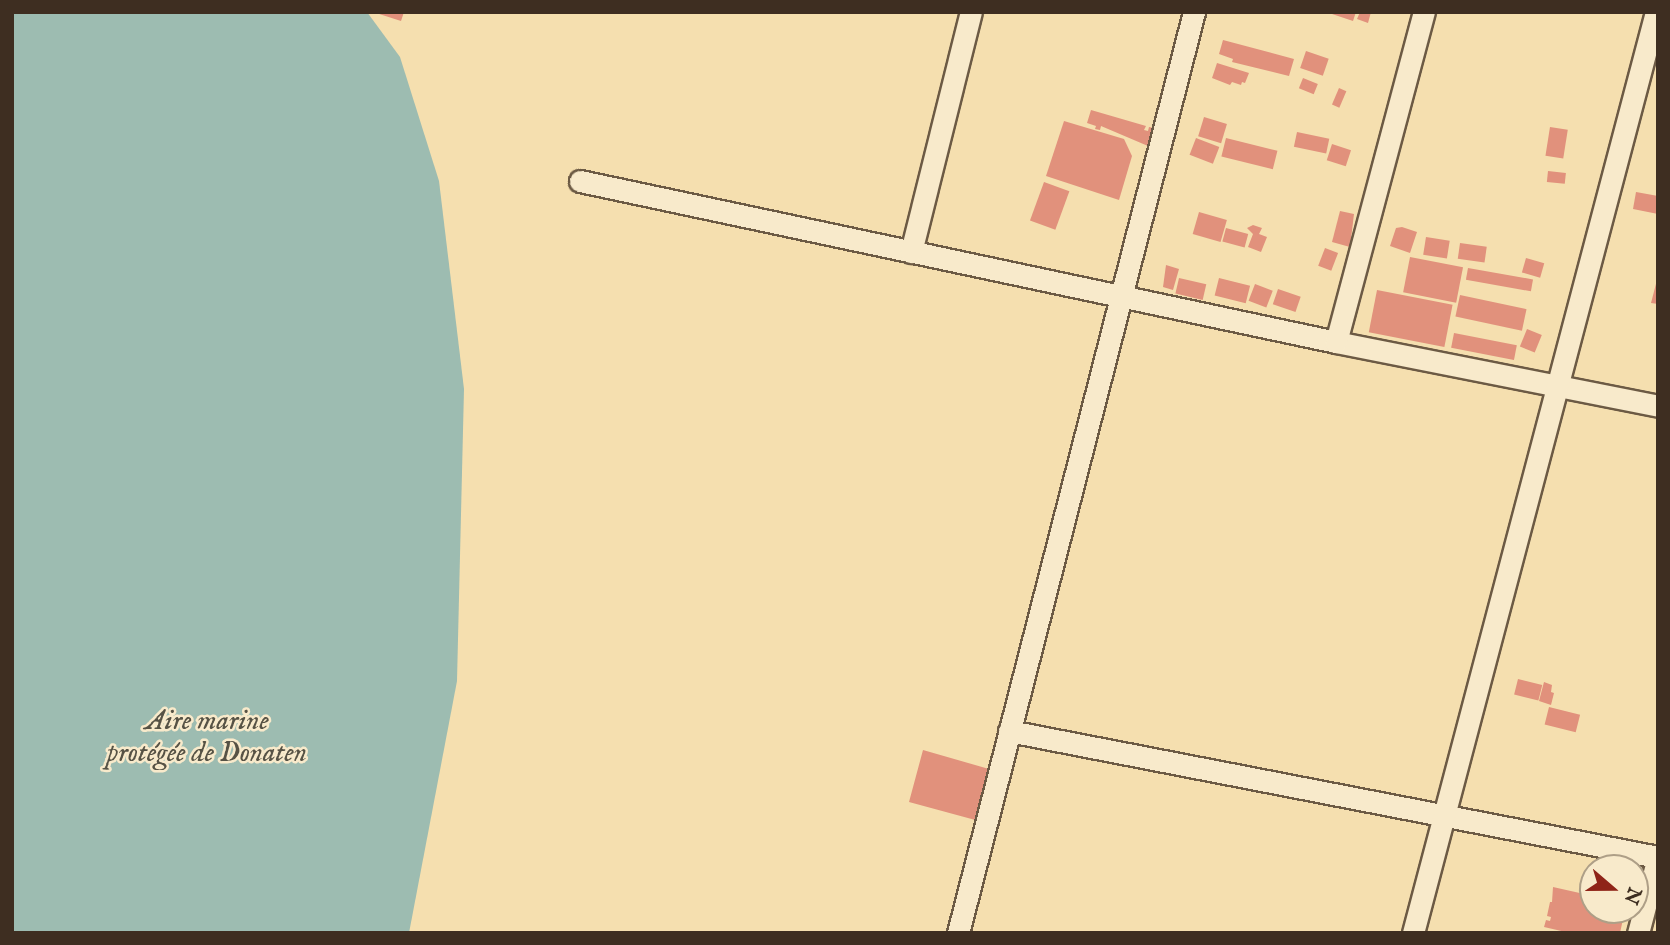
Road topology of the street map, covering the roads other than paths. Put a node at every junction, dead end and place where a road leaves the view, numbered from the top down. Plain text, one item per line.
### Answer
1 (971, 12) edge
2 (1194, 12) edge
3 (1424, 12) edge
4 (1656, 12) edge
5 (580, 181) dead end
6 (911, 252) junction
7 (1121, 297) junction
8 (1336, 342) junction
9 (1556, 387) junction
10 (1658, 406) edge
11 (1009, 731) junction
12 (1443, 816) junction
13 (958, 933) edge
14 (1413, 933) edge
15 (1638, 933) edge

1 - 6 street
2 - 7 street
3 - 8 street
4 - 9 street
5 - 6 street
6 - 7 street
7 - 8 street
7 - 11 street
8 - 9 street
9 - 10 street
9 - 12 street
11 - 12 street
11 - 13 street
12 - 14 street
12 - 15 street

